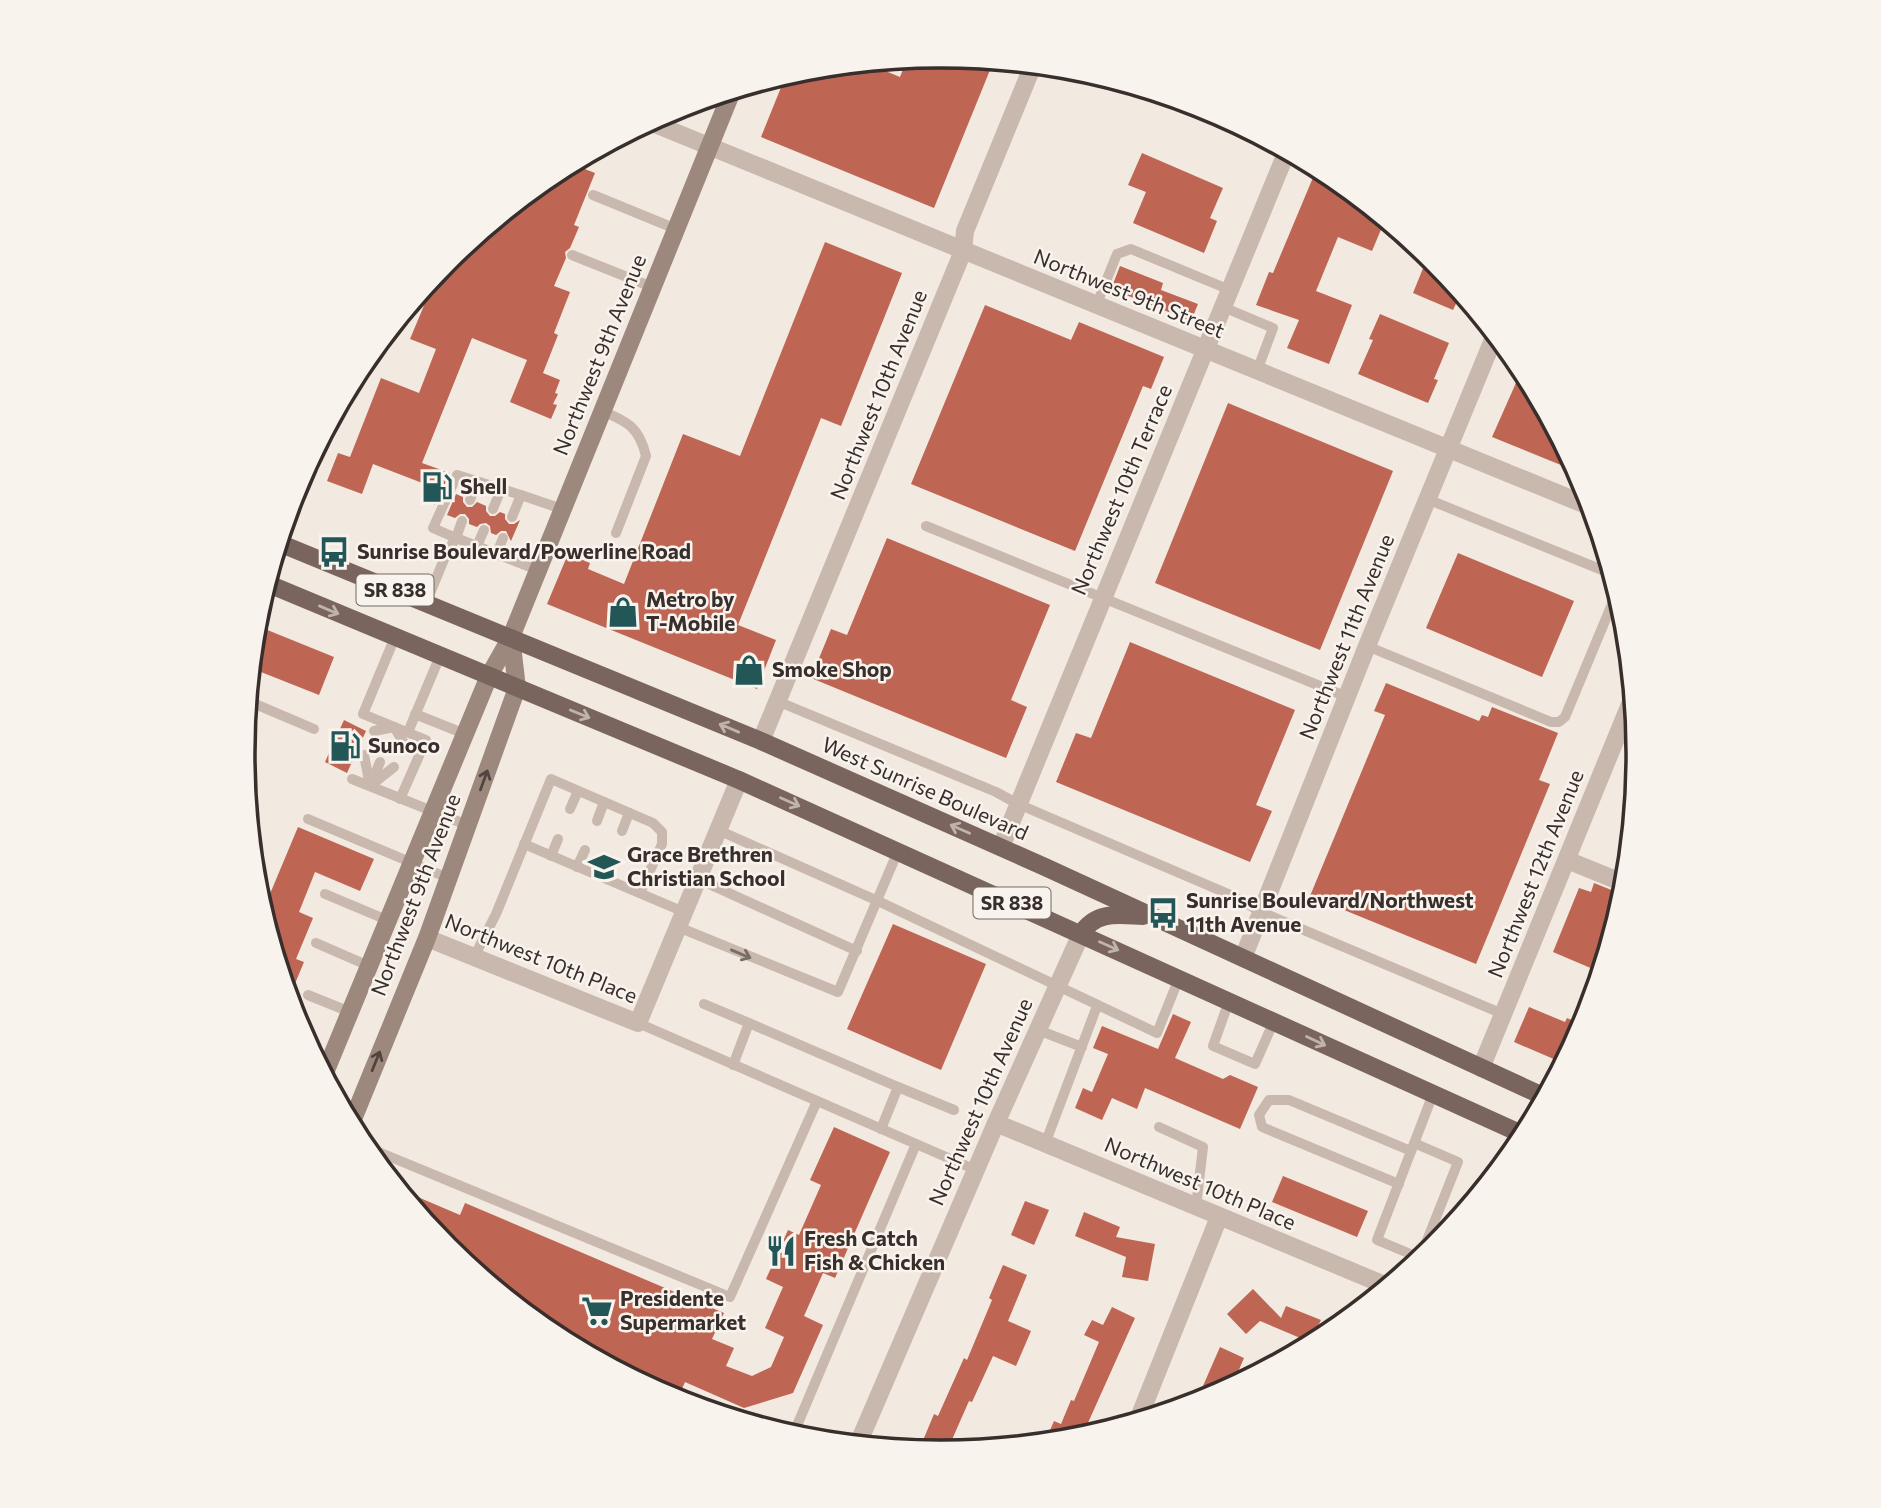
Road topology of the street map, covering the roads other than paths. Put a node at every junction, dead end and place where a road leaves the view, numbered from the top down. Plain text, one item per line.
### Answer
1 (1029, 74) edge
2 (727, 103) edge
3 (663, 127) edge
4 (709, 146) junction
5 (1283, 160) edge
6 (593, 195) dead end
7 (676, 229) junction
8 (963, 251) junction
9 (572, 255) dead end
10 (652, 287) junction
11 (1226, 298) junction
12 (1096, 306) junction
13 (1491, 345) edge
14 (1205, 350) junction
15 (1257, 371) junction
16 (602, 411) junction
17 (1448, 448) junction
18 (477, 481) junction
19 (502, 489) junction
20 (521, 495) junction
21 (1427, 499) junction
22 (470, 500) dead end
23 (1578, 501) edge
24 (493, 509) dead end
25 (562, 509) junction
26 (512, 517) dead end
27 (462, 521) dead end
28 (926, 526) dead end
29 (484, 530) dead end
30 (616, 533) dead end
31 (456, 538) junction
32 (503, 538) dead end
33 (287, 546) edge
34 (477, 546) junction
35 (497, 553) junction
36 (1601, 569) edge
37 (538, 570) junction
38 (276, 587) edge
39 (1101, 597) junction
40 (426, 603) junction
41 (1610, 608) edge
42 (395, 637) junction
43 (511, 637) junction
44 (1367, 646) junction
45 (440, 656) junction
46 (489, 676) junction
47 (517, 688) junction
48 (1347, 697) junction
49 (777, 701) junction
50 (256, 705) edge
51 (415, 714) junction
52 (1625, 717) edge
53 (394, 727) junction
54 (314, 729) dead end
55 (374, 731) dead end
56 (408, 732) junction
57 (465, 734) junction
58 (390, 738) dead end
59 (761, 741) junction
60 (404, 743) dead end
61 (364, 755) dead end
62 (380, 762) dead end
63 (394, 767) dead end
64 (352, 779) dead end
65 (739, 780) junction
66 (370, 786) junction
67 (578, 791) junction
68 (400, 799) junction
69 (604, 802) junction
70 (1018, 804) junction
71 (570, 809) dead end
72 (432, 812) junction
73 (629, 813) junction
74 (308, 820) dead end
75 (597, 821) dead end
76 (467, 825) junction
77 (718, 830) junction
78 (622, 831) dead end
79 (558, 839) dead end
80 (524, 844) junction
81 (1001, 847) junction
82 (585, 850) dead end
83 (898, 851) junction
84 (551, 856) junction
85 (609, 859) dead end
86 (1567, 860) junction
87 (411, 863) junction
88 (577, 867) junction
89 (602, 877) junction
90 (448, 878) junction
91 (698, 879) junction
92 (1614, 879) edge
93 (640, 893) junction
94 (325, 894) dead end
95 (878, 901) junction
96 (1261, 912) junction
97 (1154, 916) junction
98 (387, 920) junction
99 (681, 920) junction
100 (1081, 934) junction
101 (426, 938) junction
102 (316, 943) dead end
103 (857, 951) junction
104 (474, 957) junction
105 (1243, 958) junction
106 (369, 966) junction
107 (1179, 978) junction
108 (1058, 984) junction
109 (308, 995) dead end
110 (1229, 1001) junction
111 (704, 1004) dead end
112 (1097, 1006) junction
113 (350, 1012) junction
114 (1503, 1014) junction
115 (1274, 1021) junction
116 (638, 1023) junction
117 (749, 1023) junction
118 (1038, 1030) junction
119 (1082, 1047) junction
120 (329, 1064) edge
121 (733, 1065) junction
122 (1481, 1068) junction
123 (898, 1087) junction
124 (1536, 1093) edge
125 (1433, 1094) junction
126 (817, 1101) junction
127 (954, 1110) dead end
128 (356, 1112) edge
129 (996, 1123) junction
130 (1159, 1127) dead end
131 (881, 1129) junction
132 (1514, 1130) edge
133 (916, 1144) junction
134 (1045, 1144) junction
135 (1413, 1147) junction
136 (387, 1156) edge
137 (976, 1170) junction
138 (1399, 1184) junction
139 (1196, 1207) junction
140 (1219, 1217) junction
141 (1429, 1234) edge
142 (1410, 1254) edge
143 (1378, 1282) edge
144 (1143, 1409) edge
145 (797, 1425) edge
146 (862, 1435) edge

1 - 8 street, Northwest 10th Avenue
2 - 4 main road, Northwest 9th Avenue
3 - 4 street, Northwest 9th Street
4 - 7 main road, Northwest 9th Avenue
4 - 8 street, Northwest 9th Street
5 - 11 street, Northwest 10th Terrace
6 - 7 lane
7 - 10 main road, Northwest 9th Avenue
8 - 12 street, Northwest 9th Street
8 - 49 street, Northwest 10th Avenue
9 - 10 lane
10 - 16 main road, Northwest 9th Avenue
11 - 12 lane
11 - 14 street, Northwest 10th Terrace
11 - 15 lane
12 - 14 street, Northwest 9th Street
13 - 17 street, Northwest 11th Avenue
14 - 15 street, Northwest 9th Street
14 - 39 street, Northwest 10th Terrace
15 - 17 street, Northwest 9th Street
16 - 25 main road, Northwest 9th Avenue
16 - 30 lane
17 - 21 street, Northwest 11th Avenue
17 - 23 street, Northwest 9th Street
18 - 19 lane
18 - 22 lane
18 - 31 lane
19 - 20 lane
19 - 24 lane
20 - 25 lane
20 - 26 lane
21 - 36 lane
21 - 44 street, Northwest 11th Avenue
25 - 37 main road, Northwest 9th Avenue
27 - 31 lane
28 - 39 lane
29 - 34 lane
31 - 34 lane
31 - 40 lane
32 - 35 lane
33 - 40 main road, West Sunrise Boulevard / SR 838
34 - 35 lane
35 - 37 lane
37 - 43 main road, Northwest 9th Avenue
38 -> 42 main road, SR 838
39 - 48 lane
39 - 70 street, Northwest 10th Terrace
40 - 43 main road, West Sunrise Boulevard / SR 838
41 - 44 lane
42 - 45 main road, SR 838
42 - 53 lane
43 - 46 main road, Northwest 9th Avenue
43 - 47 main road, Northwest 9th Avenue
59 -> 43 main road, West Sunrise Boulevard / SR 838
44 - 48 street, Northwest 11th Avenue
45 - 46 main road, SR 838
45 - 51 lane
46 - 47 main road, SR 838
46 - 57 main road, Northwest 9th Avenue
47 -> 65 main road, SR 838
76 -> 47 main road, Northwest 9th Avenue
48 - 96 street, Northwest 11th Avenue
49 - 59 street, Northwest 10th Avenue
49 - 70 lane
50 - 54 lane
51 - 56 lane
51 - 57 lane
52 - 86 street, Northwest 12th Avenue
53 - 55 lane
53 - 56 lane
53 - 58 lane
53 - 60 lane
56 - 68 lane
57 - 72 main road, Northwest 9th Avenue
81 -> 59 main road, West Sunrise Boulevard / SR 838
61 - 66 lane
62 - 66 lane
63 - 66 lane
64 - 66 lane
65 - 77 street
65 -> 83 main road, SR 838
66 - 68 lane
67 - 69 lane
67 - 71 lane
67 - 80 lane
68 - 72 lane
69 - 73 lane
69 - 75 lane
70 - 81 street, Northwest 10th Terrace
70 - 96 lane
72 - 76 lane
72 - 87 main road, Northwest 9th Avenue
73 - 78 lane
73 - 93 lane
74 - 87 lane
76 - 90 main road, Northwest 9th Avenue
77 - 91 street
77 - 95 lane
79 - 84 lane
80 - 84 lane
80 - 104 lane
81 - 97 main road, West Sunrise Boulevard / SR 838
82 - 88 lane
83 - 95 lane
83 - 100 main road, SR 838
84 - 88 lane
85 - 89 lane
86 - 92 street
86 - 114 street, Northwest 12th Avenue
87 - 90 lane
87 - 98 main road, Northwest 9th Avenue
88 - 89 lane
89 - 93 lane
90 - 101 main road, Northwest 9th Avenue
91 - 99 street
91 - 103 lane
93 - 99 lane
94 - 98 lane
95 - 103 lane
95 - 108 lane
96 - 105 street, Northwest 11th Avenue
96 - 114 lane
97 - 100 main road
97 - 105 main road, West Sunrise Boulevard / SR 838
98 - 106 main road, Northwest 9th Avenue
99 -> 103 lane
99 - 116 street
100 -> 107 main road, SR 838
100 - 108 street, Northwest 10th Avenue
101 - 104 street, Northwest 10th Place
128 -> 101 main road, Northwest 9th Avenue
102 - 106 lane
104 - 116 street, Northwest 10th Place
105 - 122 main road, West Sunrise Boulevard / SR 838
106 - 113 main road, Northwest 9th Avenue
107 - 110 main road, SR 838
107 - 112 lane
108 - 112 lane
108 - 118 street, Northwest 10th Avenue
109 - 113 lane
110 - 115 main road, SR 838
110 - 115 lane
111 - 117 lane
112 - 119 lane
113 - 120 main road, Northwest 9th Avenue
114 - 122 street, Northwest 12th Avenue
115 -> 125 main road, SR 838
116 - 121 lane
117 - 121 lane
117 - 123 lane
118 - 119 lane
118 - 129 street, Northwest 10th Avenue
119 - 134 lane
121 - 126 lane
122 - 124 main road, West Sunrise Boulevard / SR 838
123 - 127 lane
123 - 131 lane
125 - 132 main road, SR 838
125 - 135 lane
126 - 131 lane
126 - 136 lane
129 - 134 street, Northwest 10th Place
129 - 137 street, Northwest 10th Avenue
130 - 139 lane
131 - 133 lane
133 - 137 lane
133 - 145 lane
134 - 139 street, Northwest 10th Place
135 - 138 lane
135 - 138 lane
135 - 141 lane
137 - 146 street, Northwest 10th Avenue
138 - 142 lane
139 - 140 street, Northwest 10th Place
140 - 143 street, Northwest 10th Place
140 - 144 street

